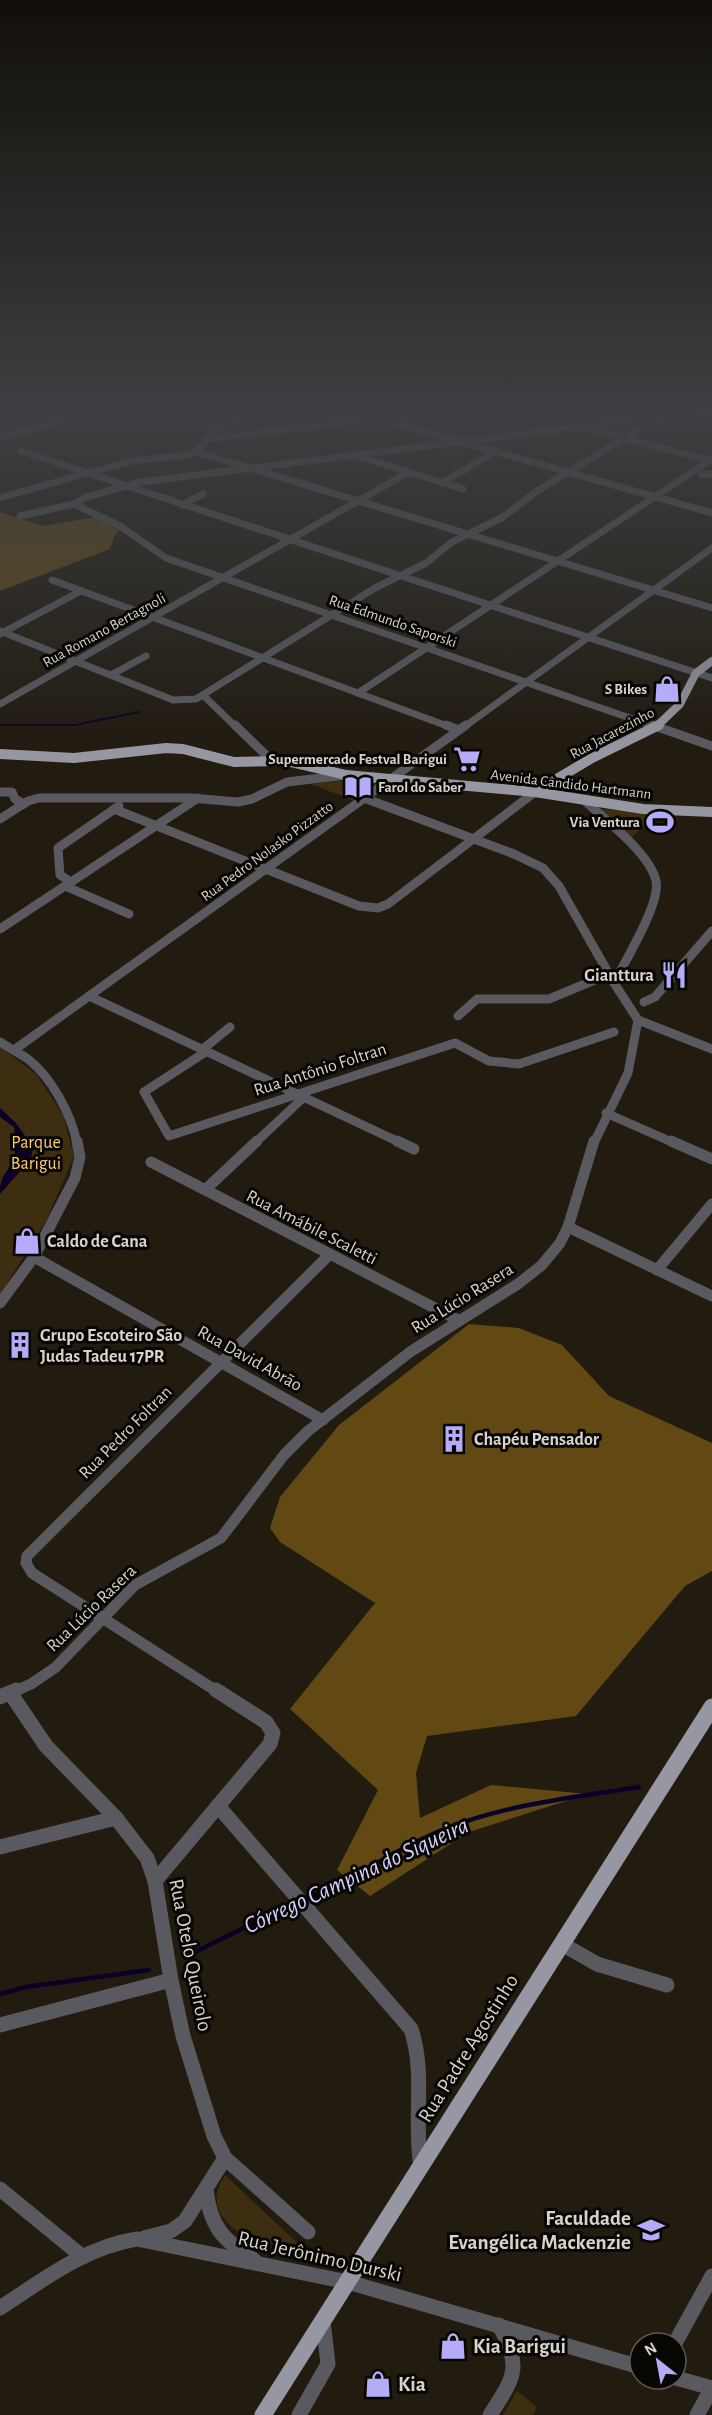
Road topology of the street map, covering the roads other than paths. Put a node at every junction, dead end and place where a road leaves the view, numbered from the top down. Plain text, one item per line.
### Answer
1 (115, 524) edge
2 (240, 524) edge
3 (320, 524) edge
4 (435, 524) edge
5 (615, 524) edge
6 (487, 525) edge
7 (468, 534) junction
8 (291, 540) junction
9 (712, 548) edge
10 (558, 561) junction
11 (397, 577) junction
12 (225, 578) junction
13 (52, 580) dead end
14 (653, 590) junction
15 (81, 591) junction
16 (491, 606) junction
17 (712, 608) edge
18 (334, 615) junction
19 (154, 618) junction
20 (1, 632) edge
21 (588, 637) junction
22 (427, 648) junction
23 (146, 656) dead end
24 (264, 658) junction
25 (76, 661) junction
26 (712, 661) edge
27 (696, 673) junction
28 (111, 675) junction
29 (712, 678) edge
30 (526, 682) junction
31 (358, 693) junction
32 (204, 696) junction
33 (2, 701) edge
34 (656, 727) junction
35 (459, 730) junction
36 (712, 746) edge
37 (0, 754) edge
38 (271, 760) junction
39 (345, 775) junction
40 (391, 779) junction
41 (0, 792) edge
42 (535, 792) junction
43 (131, 798) junction
44 (198, 798) junction
45 (364, 798) junction
46 (585, 801) junction
47 (24, 804) junction
48 (114, 809) junction
49 (712, 812) edge
50 (0, 819) edge
51 (156, 826) junction
52 (474, 839) junction
53 (266, 869) junction
54 (68, 884) junction
55 (129, 914) dead end
56 (0, 929) edge
57 (712, 931) edge
58 (611, 979) junction
59 (89, 996) junction
60 (645, 1002) dead end
61 (458, 1016) dead end
62 (638, 1020) junction
63 (230, 1028) dead end
64 (614, 1032) dead end
65 (0, 1042) edge
66 (712, 1048) edge
67 (14, 1050) junction
68 (205, 1050) junction
69 (300, 1095) junction
70 (606, 1113) junction
71 (414, 1149) dead end
72 (712, 1159) edge
73 (151, 1162) dead end
74 (204, 1190) junction
75 (712, 1204) edge
76 (568, 1227) junction
77 (330, 1254) junction
78 (34, 1257) junction
79 (657, 1270) junction
80 (712, 1296) edge
81 (0, 1303) edge
82 (458, 1320) junction
83 (221, 1362) junction
84 (322, 1420) junction
85 (103, 1618) junction
86 (5, 1696) edge
87 (712, 1707) edge
88 (218, 1806) junction
89 (116, 1818) junction
90 (0, 1847) edge
91 (155, 1881) junction
92 (562, 1944) junction
93 (171, 1980) junction
94 (667, 1985) dead end
95 (0, 2025) edge
96 (225, 2158) junction
97 (421, 2167) junction
98 (0, 2188) edge
99 (206, 2189) junction
100 (308, 2232) dead end
101 (137, 2239) junction
102 (83, 2257) junction
103 (262, 2265) junction
104 (712, 2276) edge
105 (348, 2282) junction
106 (0, 2308) edge
107 (323, 2321) junction
108 (499, 2325) junction
109 (682, 2331) edge
110 (628, 2363) edge
111 (688, 2381) edge
112 (712, 2388) edge
113 (263, 2415) edge
114 (299, 2415) edge
115 (490, 2415) edge
116 (697, 2415) edge

1 - 12 street, Rua Edmundo Saporski
2 - 8 street
3 - 8 street, Rua Romano Bertagnoli
4 - 7 street
5 - 10 street
6 - 7 street
7 - 10 street
7 - 11 street
8 - 11 street
8 - 12 street, Rua Romano Bertagnoli
9 - 14 street, Rua Pedro Nolasko Pizzatto
10 - 14 street
10 - 16 street
11 - 16 street
11 - 18 street
12 - 18 street, Rua Edmundo Saporski
12 - 19 street, Rua Romano Bertagnoli
13 - 15 street
14 - 17 street
14 - 21 street, Rua Pedro Nolasko Pizzatto
15 - 19 street
15 - 20 street
16 - 21 street
16 - 22 street
18 - 22 street, Rua Edmundo Saporski
18 - 24 street
19 - 24 street
19 - 25 street, Rua Romano Bertagnoli
20 - 25 street
21 - 27 street
21 - 30 street, Rua Pedro Nolasko Pizzatto
22 - 30 street, Rua Edmundo Saporski
22 - 31 street
23 - 28 street
24 - 31 street
24 - 32 street
25 - 28 street
25 - 33 street, Rua Romano Bertagnoli
26 - 27 main road, Rua Jacarezinho
27 - 29 street
27 - 34 main road, Rua Jacarezinho
28 - 32 street
30 - 34 street, Rua Edmundo Saporski
30 - 35 street, Rua Pedro Nolasko Pizzatto
31 - 35 street
32 - 38 street
34 - 36 street, Rua Edmundo Saporski
34 - 42 main road, Rua Jacarezinho
35 - 40 street, Rua Pedro Nolasko Pizzatto
37 - 38 main road, Avenida Cândido Hartmann
38 - 39 main road, Avenida Cândido Hartmann
39 - 40 main road, Avenida Cândido Hartmann
39 - 44 street
40 - 42 main road, Avenida Cândido Hartmann
40 - 45 street, Rua Pedro Nolasko Pizzatto
41 - 47 street
42 - 46 main road, Avenida Cândido Hartmann
42 - 52 street
43 - 44 street
43 - 47 street
43 - 48 street
44 - 51 street
45 - 52 street
45 - 53 street, Rua Pedro Nolasko Pizzatto
46 - 49 main road, Avenida Cândido Hartmann
46 - 58 street
47 - 50 street
48 - 51 street
48 - 54 street
51 - 53 street
51 - 54 street
52 - 53 street
52 - 58 street
53 - 59 street, Rua Pedro Nolasko Pizzatto
54 - 55 street
54 - 56 street
57 - 60 street
58 - 61 street
58 - 62 street
59 - 67 street, Rua Pedro Nolasko Pizzatto
59 - 68 street
62 - 66 street
62 - 70 street, Rua Lúcio Rasera
63 - 68 street
64 - 69 street, Rua Antônio Foltran
65 - 67 street
67 - 78 street
68 - 69 street
68 - 69 street, Rua Antônio Foltran
69 - 71 street
69 - 74 street
70 - 72 street
70 - 76 street, Rua Lúcio Rasera
73 - 74 street, Rua Amábile Scaletti
74 - 77 street, Rua Amábile Scaletti
75 - 79 street
76 - 79 street
76 - 82 street, Rua Lúcio Rasera
77 - 82 street, Rua Amábile Scaletti
77 - 83 street, Rua Pedro Foltran
78 - 81 street
78 - 83 street, Rua David Abrão
79 - 80 street
82 - 84 street, Rua Lúcio Rasera
83 - 84 street, Rua David Abrão
83 - 85 street, Rua Pedro Foltran
84 - 85 street, Rua Lúcio Rasera
85 - 86 street, Rua Lúcio Rasera
85 - 88 street
86 - 89 street, Rua Otelo Queirolo
87 - 92 main road, Rua Padre Agostinho
88 - 91 street
88 - 97 street
89 - 90 street
89 - 91 street, Rua Otelo Queirolo
91 - 93 street, Rua Otelo Queirolo
92 - 94 street
92 - 97 main road, Rua Padre Agostinho
93 - 95 street
93 - 96 street, Rua Otelo Queirolo
96 - 99 street
96 - 100 street, Rua Otelo Queirolo
97 - 105 main road, Rua Padre Agostinho
98 - 102 street
99 - 101 street
99 - 103 street
101 - 102 street, Rua Jerônimo Durski
101 - 103 street, Rua Jerônimo Durski
102 - 106 street, Rua Jerônimo Durski
103 - 105 street, Rua Jerônimo Durski
104 - 109 street
105 - 107 main road, Rua Padre Agostinho
105 - 108 street, Rua Jerônimo Durski
107 - 113 main road, Rua Padre Agostinho
107 - 114 street
108 - 110 street, Rua Jerônimo Durski
108 - 115 street
111 - 112 street
112 - 116 street

